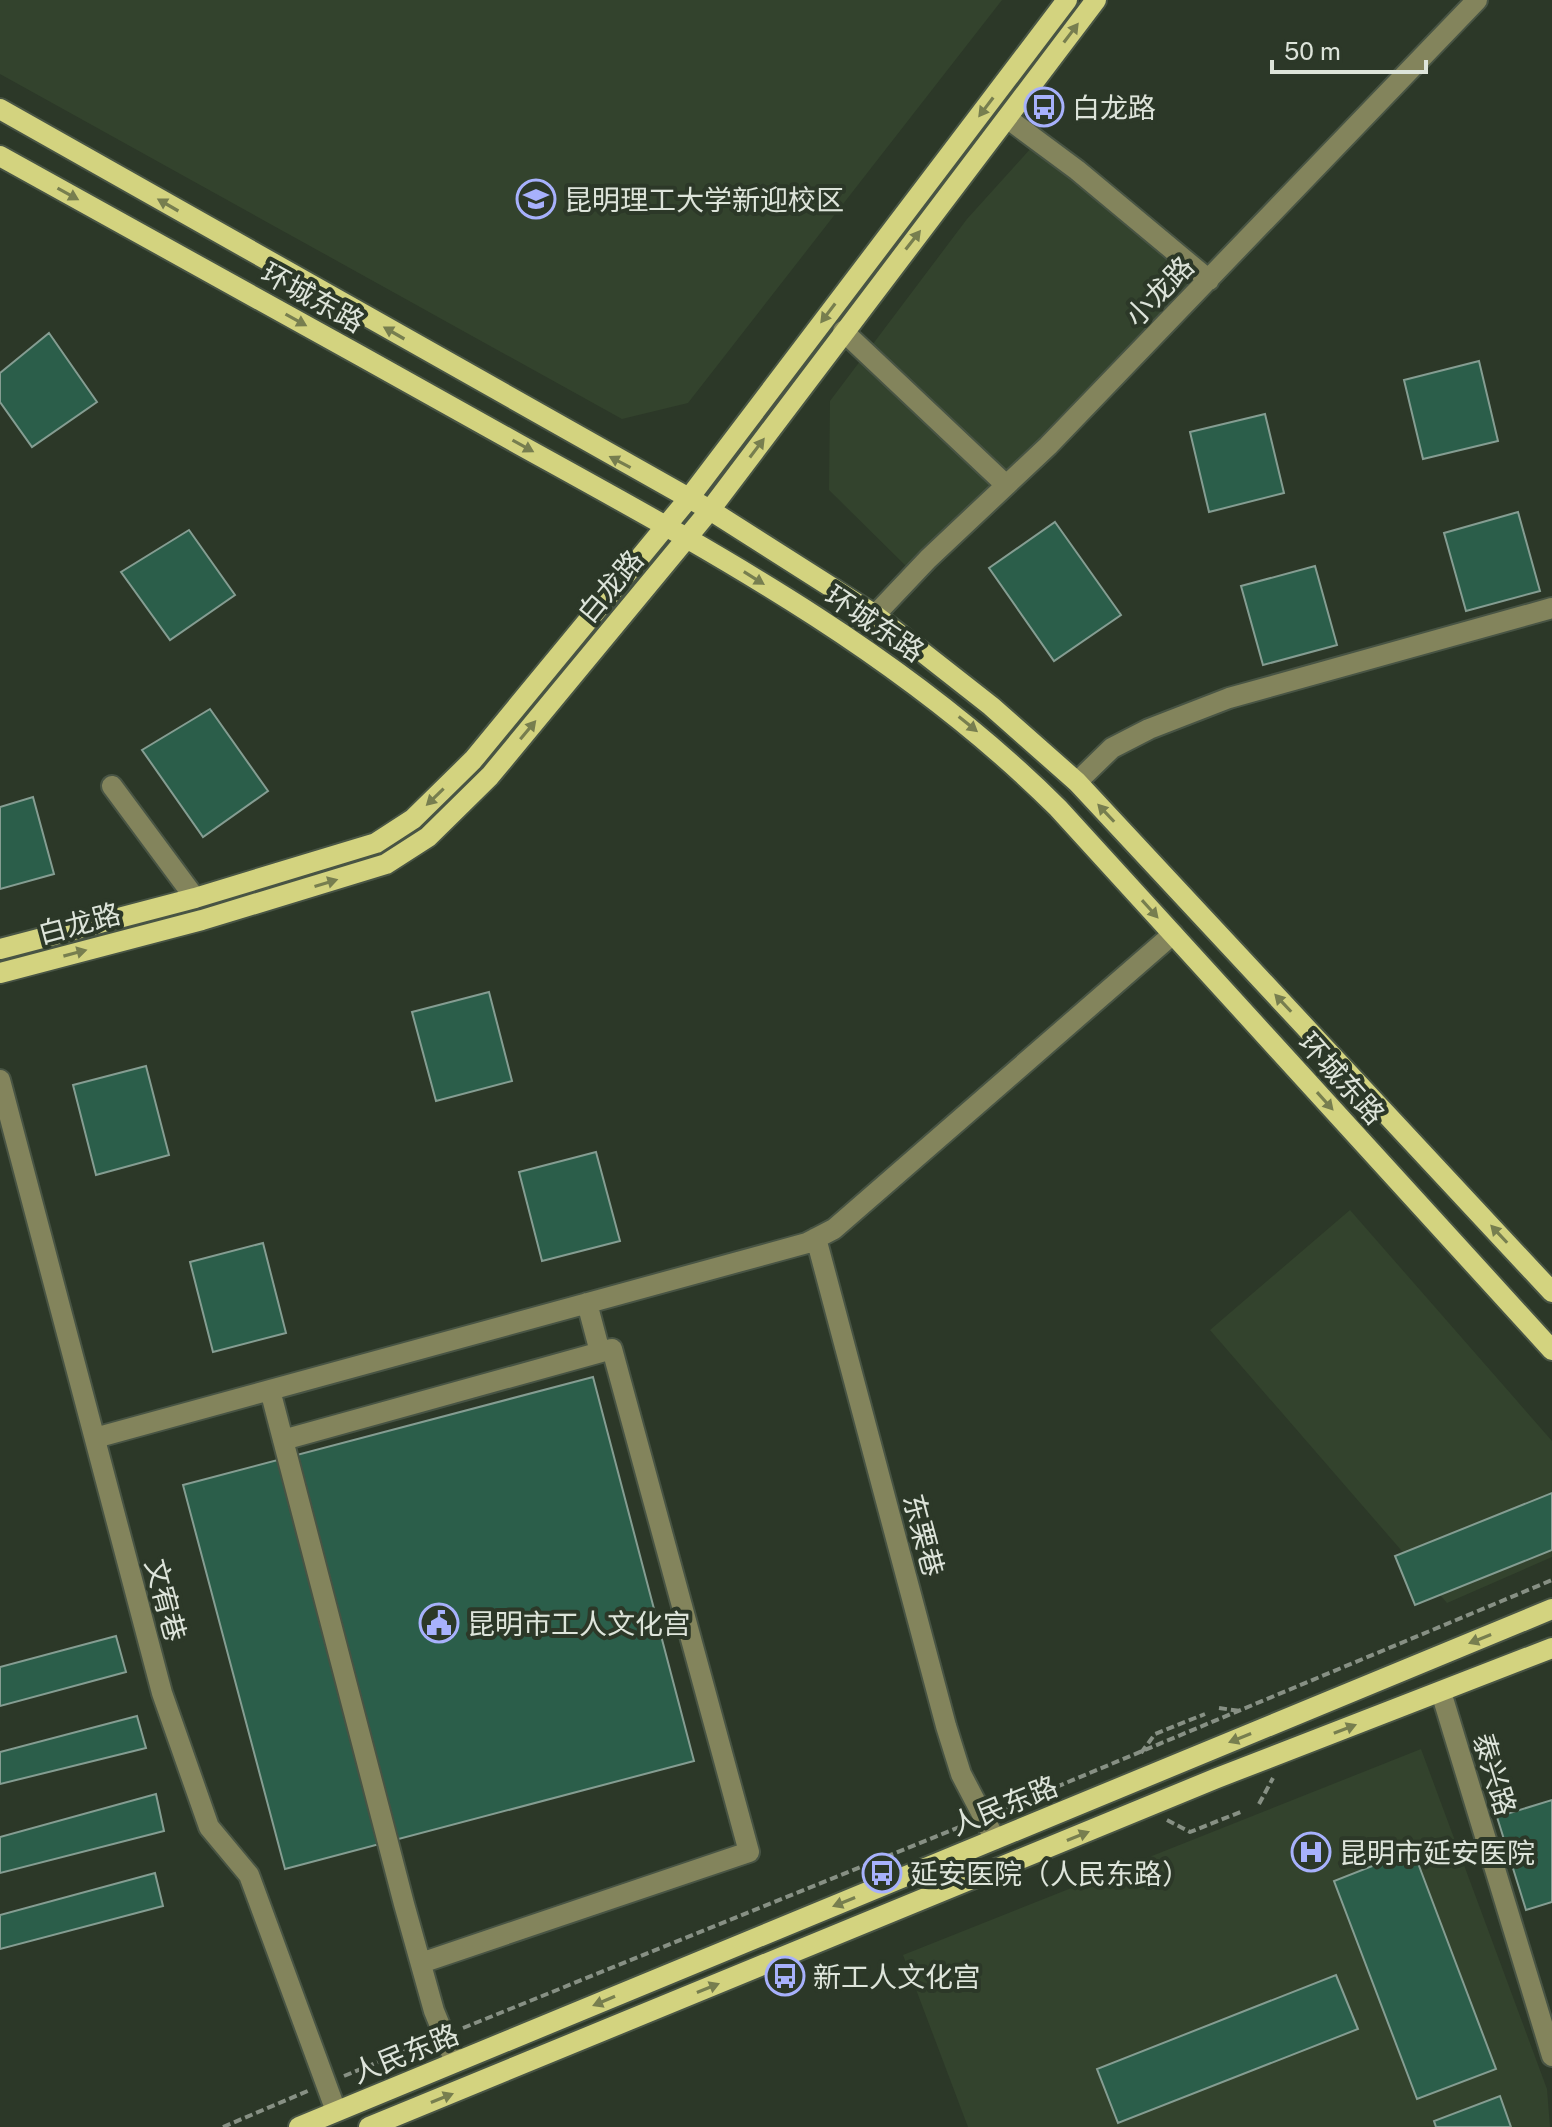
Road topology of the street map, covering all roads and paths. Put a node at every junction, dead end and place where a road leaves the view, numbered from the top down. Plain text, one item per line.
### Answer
1 (1067, 0) edge
2 (1096, 0) edge
3 (1477, 0) edge
4 (0, 109) edge
5 (1007, 118) junction
6 (0, 156) edge
7 (1209, 280) junction
8 (843, 331) junction
9 (1006, 485) junction
10 (689, 498) junction
11 (710, 510) junction
12 (667, 525) junction
13 (687, 537) junction
14 (1552, 608) edge
15 (875, 615) junction
16 (1077, 782) junction
17 (112, 786) dead end
18 (195, 898) junction
19 (1173, 934) junction
20 (0, 949) edge
21 (0, 973) edge
22 (0, 1080) edge
23 (816, 1238) junction
24 (1552, 1292) edge
25 (587, 1303) junction
26 (1552, 1350) edge
27 (600, 1352) junction
28 (270, 1390) junction
29 (95, 1438) junction
30 (283, 1440) junction
31 (1552, 1580) edge
32 (1552, 1609) edge
33 (1552, 1648) edge
34 (1441, 1692) junction
35 (1219, 1708) dead end
36 (1244, 1711) junction
37 (1205, 1714) dead end
38 (1139, 1755) junction
39 (1243, 1811) dead end
40 (984, 1817) junction
41 (1190, 1832) dead end
42 (995, 1839) junction
43 (421, 1963) junction
44 (444, 2035) junction
45 (1552, 2056) edge
46 (455, 2062) junction
47 (326, 2083) junction
48 (336, 2111) junction
49 (223, 2127) edge
50 (299, 2127) edge
51 (369, 2127) edge

1 -> 10 main road, 白龙路
5 -> 2 main road, 白龙路
3 - 7 street, 小龙路
10 -> 4 main road, 环城东路
5 - 7 street
8 -> 5 main road, 白龙路
6 -> 12 main road, 环城东路
7 - 9 street, 小龙路
8 - 9 street
11 -> 8 main road, 白龙路
9 - 15 street, 小龙路
10 - 11 main road, 环城东路
10 - 12 main road, 白龙路
11 - 13 main road, 白龙路
11 - 15 main road, 环城东路
12 - 13 main road, 环城东路
12 -> 18 main road, 白龙路
13 -> 19 main road, 环城东路
21 -> 13 main road, 白龙路
14 - 16 street
15 - 16 main road, 环城东路
24 -> 16 main road, 环城东路
17 - 18 street
18 - 20 main road, 白龙路
19 - 23 street
19 -> 26 main road, 环城东路
22 - 29 street, 文宥巷
23 - 25 street
23 - 40 street, 东栗巷
25 - 27 street
25 - 28 street
27 - 30 street
27 - 43 street
28 - 29 street
28 - 30 street
29 - 47 street, 文宥巷
30 - 43 street
31 - 36 path
32 -> 42 main road, 人民东路
33 - 34 main road, 人民东路
34 - 45 street, 泰兴路
51 -> 34 main road, 人民东路
35 - 36 path
36 - 38 path
37 - 38 path
38 - 40 path
39 - 41 path
40 - 42 street, 东栗巷
40 - 44 path
42 -> 46 main road, 人民东路
43 - 44 street
44 - 46 street
44 - 47 path
46 - 48 main road, 人民东路
47 - 48 street, 文宥巷
47 - 49 path
48 - 50 main road, 人民东路

